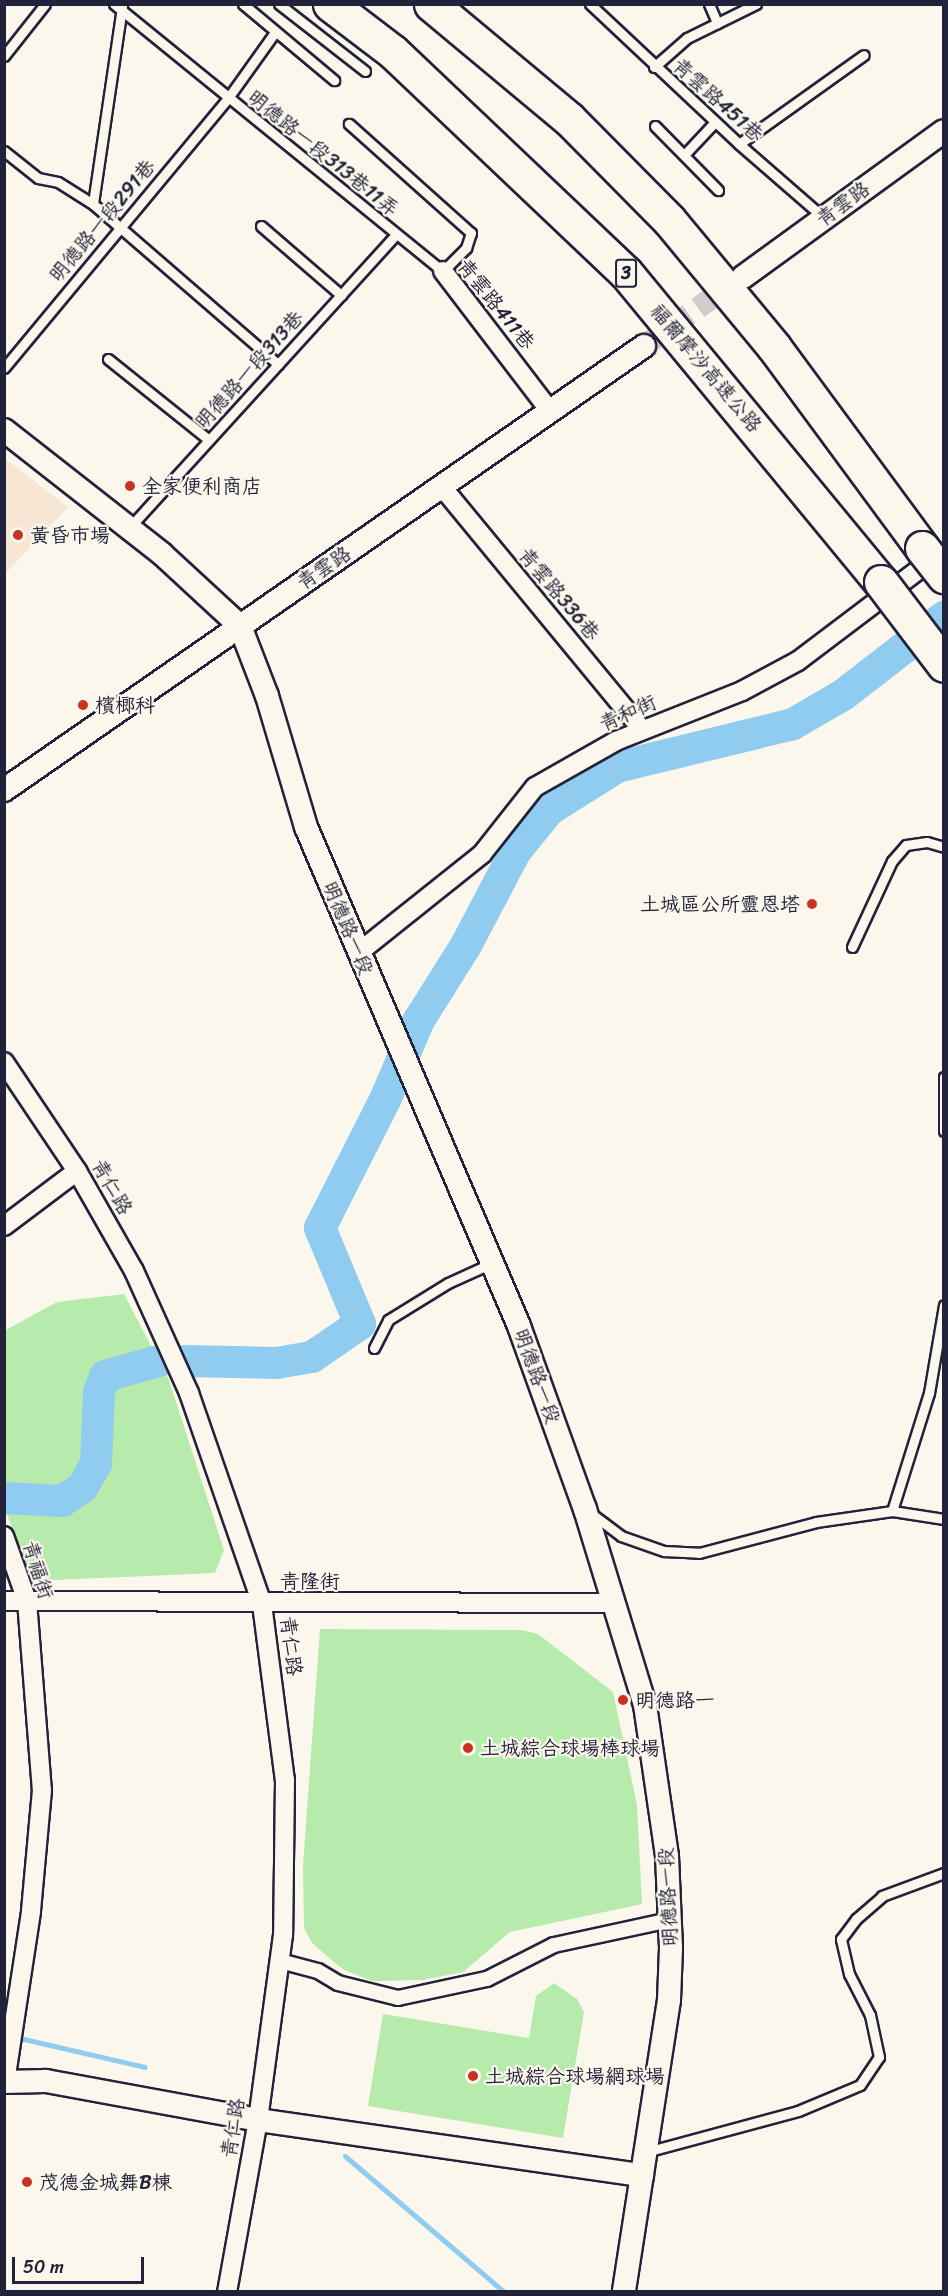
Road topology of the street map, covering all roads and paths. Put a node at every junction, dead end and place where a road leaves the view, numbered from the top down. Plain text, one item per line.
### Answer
1 (45, 4) edge
2 (114, 4) edge
3 (243, 4) edge
4 (279, 4) edge
5 (330, 4) edge
6 (431, 4) edge
7 (590, 4) edge
8 (709, 4) edge
9 (756, 4) edge
10 (122, 8) edge
11 (717, 24) junction
12 (275, 32) junction
13 (864, 55) dead end
14 (4, 56) edge
15 (654, 67) junction
16 (365, 71) dead end
17 (334, 80) dead end
18 (228, 98) junction
19 (715, 122) junction
20 (349, 124) dead end
21 (656, 126) dead end
22 (944, 131) edge
23 (739, 144) junction
24 (4, 150) edge
25 (684, 155) junction
26 (718, 190) dead end
27 (93, 204) junction
28 (825, 218) junction
29 (122, 226) junction
30 (261, 226) dead end
31 (396, 236) junction
32 (443, 272) junction
33 (743, 277) tunnel mouth
34 (341, 295) junction
35 (644, 346) tunnel mouth
36 (108, 359) dead end
37 (278, 364) junction
38 (4, 368) edge
39 (550, 411) junction
40 (4, 430) edge
41 (209, 440) junction
42 (442, 487) junction
43 (129, 528) junction
44 (933, 549) edge
45 (944, 576) edge
46 (240, 626) junction
47 (944, 664) edge
48 (642, 730) junction
49 (4, 790) edge
50 (944, 848) edge
51 (852, 947) dead end
52 (358, 952) junction
53 (4, 1062) edge
54 (944, 1077) edge
55 (944, 1131) edge
56 (77, 1171) junction
57 (4, 1226) edge
58 (493, 1263) junction
59 (944, 1305) edge
60 (374, 1348) dead end
61 (585, 1509) junction
62 (892, 1511) junction
63 (944, 1519) edge
64 (4, 1536) edge
65 (4, 1601) edge
66 (27, 1601) junction
67 (615, 1603) junction
68 (262, 1604) junction
69 (944, 1873) edge
70 (670, 1920) junction
71 (280, 1960) junction
72 (7, 2053) edge
73 (5, 2082) edge
74 (258, 2120) junction
75 (646, 2152) junction
76 (642, 2175) junction
77 (227, 2292) edge
78 (624, 2292) edge

1 - 14 lane
2 - 10 lane, 明德路一段313巷11弄
3 - 12 lane
4 - 16 lane
5 - 47 highway, 福爾摩沙高速公路 / 3, bridge
6 - 44 highway
7 - 15 lane, 青雲路451巷
8 - 11 lane
9 - 11 lane
10 - 18 lane, 明德路一段313巷11弄
10 - 27 lane
11 - 15 lane
12 - 17 lane
12 - 18 lane, 明德路一段313巷11弄
13 - 23 lane
15 - 19 lane, 青雲路451巷
18 - 29 lane, 明德路一段291巷
18 - 31 lane, 明德路一段313巷11弄
19 - 23 lane, 青雲路451巷
19 - 25 lane
20 - 32 lane
21 - 25 lane
22 - 28 street, 青雲路
23 - 28 lane, 青雲路451巷
24 - 27 lane
25 - 26 lane
27 - 29 lane
28 - 33 street, 青雲路
29 - 37 lane
29 - 38 lane, 明德路一段291巷
30 - 34 lane
31 - 32 lane, 青雲路411巷
31 - 34 lane, 明德路一段313巷
32 - 39 street, 青雲路411巷
34 - 37 lane, 明德路一段313巷
35 - 39 street, 青雲路
36 - 41 lane
37 - 41 lane, 明德路一段313巷
39 - 42 street, 青雲路
40 - 43 street, 明德路一段
41 - 43 lane, 明德路一段313巷
42 - 46 street, 青雲路
42 - 48 street, 青雲路336巷
43 - 46 street, 明德路一段
44 - 45 highway, bridge
44 - 48 street, 青和街
46 - 49 street, 青雲路
46 - 52 street, 明德路一段
48 - 52 street, 青和街
50 - 51 lane
52 - 58 street, 明德路一段
53 - 56 street, 青仁路
54 - 55 lane
56 - 57 street
56 - 68 street, 青仁路
58 - 60 lane
58 - 61 street, 明德路一段
59 - 62 lane
61 - 62 lane
61 - 67 street, 明德路一段
62 - 63 lane
64 - 66 street, 青福街
65 - 66 street, 青隆街
66 - 68 street, 青隆街
66 - 72 street, 青福街
67 - 68 street, 青隆街
67 - 70 street, 明德路一段
68 - 71 street, 青仁路
69 - 75 lane
70 - 71 street
70 - 75 street, 明德路一段
71 - 74 street, 青仁路
72 - 73 street, 青福街
73 - 74 street
74 - 76 street
74 - 77 street, 青仁路
75 - 76 street, 明德路一段
76 - 78 street, 明德路一段

